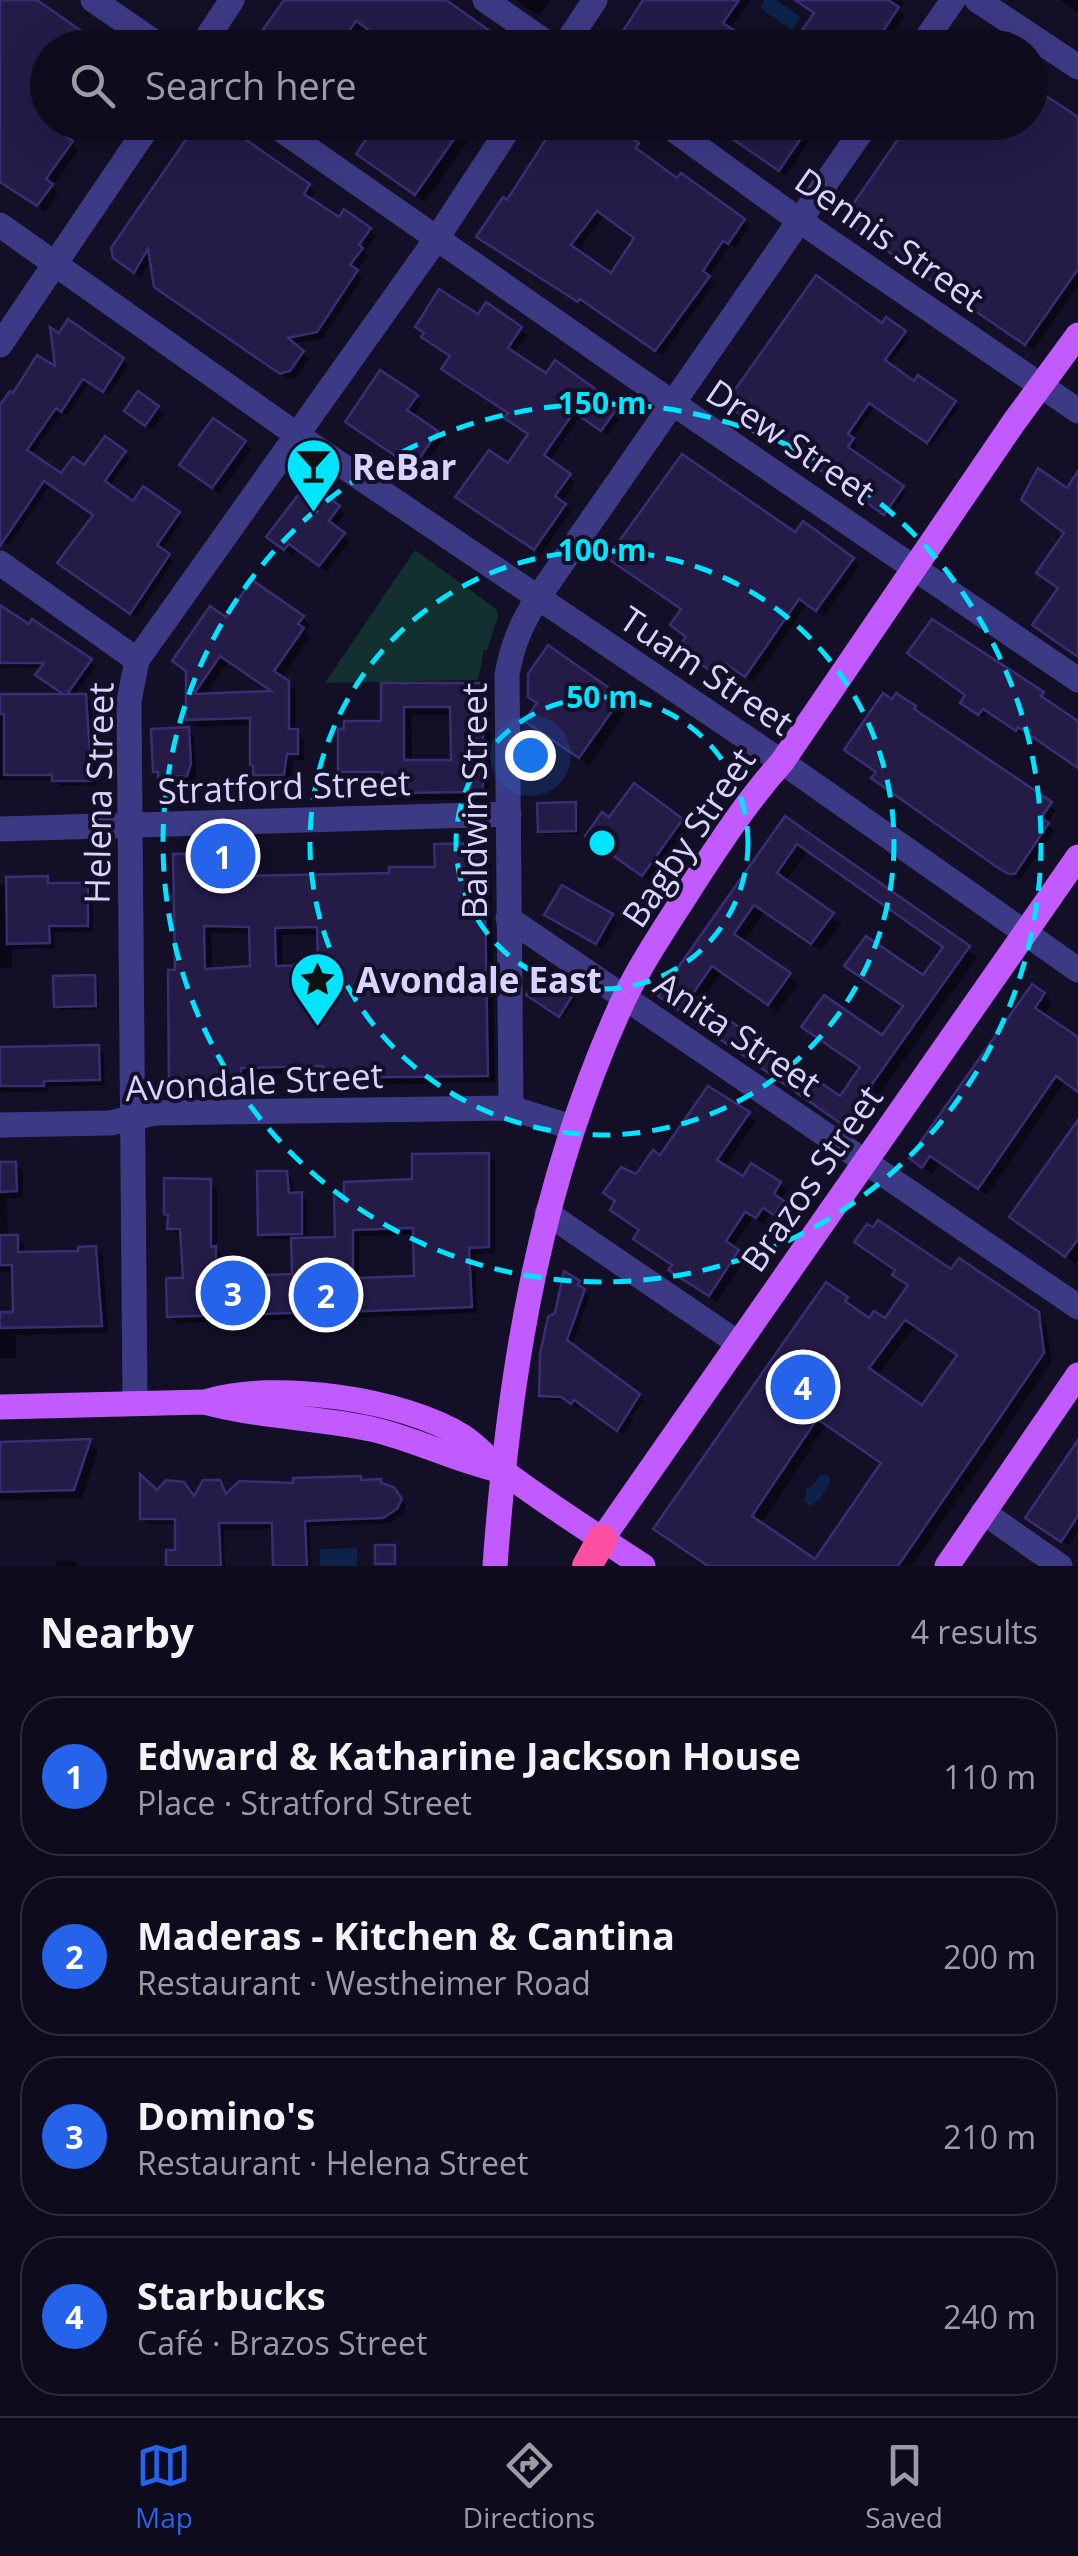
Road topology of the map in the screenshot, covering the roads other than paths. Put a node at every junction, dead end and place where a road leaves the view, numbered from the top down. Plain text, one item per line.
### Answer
1 (93, 0) edge
2 (232, 0) edge
3 (485, 0) edge
4 (595, 0) edge
5 (953, 0) edge
6 (976, 0) edge
7 (137, 30) edge
8 (212, 30) edge
9 (528, 30) edge
10 (575, 30) edge
11 (932, 30) edge
12 (1021, 30) edge
13 (1048, 48) edge
14 (1078, 68) edge
15 (139, 140) edge
16 (296, 140) edge
17 (501, 140) edge
18 (688, 140) edge
19 (856, 140) edge
20 (800, 221) junction
21 (0, 225) edge
22 (437, 238) junction
23 (57, 263) junction
24 (1078, 335) edge
25 (0, 346) edge
26 (1041, 386) junction
27 (674, 404) junction
28 (1078, 411) edge
29 (297, 435) junction
30 (0, 563) edge
31 (916, 568) junction
32 (537, 599) junction
33 (137, 660) junction
34 (1078, 680) edge
35 (782, 762) junction
36 (510, 814) junction
37 (130, 825) junction
38 (0, 829) edge
39 (1078, 857) edge
40 (508, 918) junction
41 (1025, 934) junction
42 (1078, 970) edge
43 (624, 998) junction
44 (512, 1108) junction
45 (132, 1118) junction
46 (0, 1125) edge
47 (571, 1128) junction
48 (864, 1162) junction
49 (547, 1213) junction
50 (1078, 1307) edge
51 (738, 1343) junction
52 (1078, 1374) edge
53 (135, 1402) junction
54 (0, 1407) edge
55 (503, 1471) junction
56 (982, 1512) junction
57 (602, 1539) junction
58 (495, 1566) edge
59 (588, 1566) edge
60 (642, 1566) edge
61 (946, 1566) edge
62 (1060, 1566) edge

1 - 7 street
2 - 8 street
3 - 9 street
4 - 10 street
5 - 11 street
6 - 12 street
13 - 14 street
15 - 23 street
16 - 22 street, Drew Street
17 - 22 street, Helena Street
18 - 20 street, Dennis Street
19 - 20 street, Baldwin Street
20 - 26 street, Dennis Street
20 - 27 street, Baldwin Street
21 - 23 street, Tuam Street
22 - 27 street, Drew Street
22 - 29 street, Helena Street
23 - 25 street
23 - 29 street, Tuam Street
24 - 26 main road, Bagby Street
26 - 28 street, Dennis Street
26 - 31 main road, Bagby Street
27 - 31 street, Drew Street
27 - 32 street, Baldwin Street
29 - 32 street, Tuam Street
29 - 33 street, Helena Street
30 - 33 street
31 - 34 street, Drew Street
31 - 35 main road, Bagby Street
32 - 35 street, Tuam Street
32 - 36 street, Baldwin Street
33 - 37 street, Helena Street
35 - 41 street, Tuam Street
35 - 43 main road, Bagby Street
36 - 37 street, Stratford Street
36 - 40 street, Baldwin Street
37 - 38 street, Stratford Street
37 - 45 street, Helena Street
39 - 41 main road, Brazos Street
40 - 43 street, Anita Street
40 - 44 street, Baldwin Street
41 - 42 street, Tuam Street
41 - 48 main road, Brazos Street
43 - 47 main road, Bagby Street
43 - 48 street, Anita Street
44 - 45 street, Avondale Street
44 - 47 street
45 - 46 street, Avondale Street
45 - 53 street, Helena Street
47 - 49 main road, Bagby Street
48 - 50 street, Anita Street
48 - 51 main road, Brazos Street
49 - 51 street
49 - 55 main road, Bagby Street
51 - 57 main road, Brazos Street
52 - 56 main road
53 - 54 main road
53 - 55 main road
55 - 57 main road
55 - 58 main road, Bagby Street
56 - 61 main road
56 - 62 street
57 - 59 highway
57 - 60 main road

